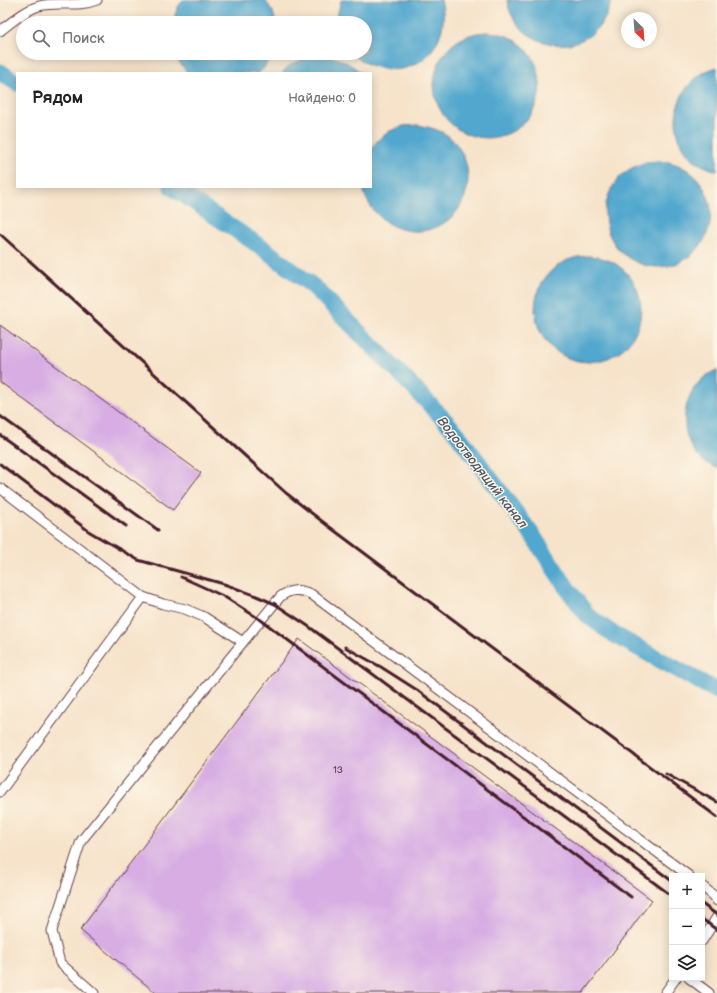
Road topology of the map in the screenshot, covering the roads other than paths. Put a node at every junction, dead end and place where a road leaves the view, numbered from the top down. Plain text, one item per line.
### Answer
1 (97, 0) edge
2 (20, 16) edge
3 (16, 19) edge
4 (0, 30) edge
5 (0, 488) edge
6 (143, 597) junction
7 (243, 642) junction
8 (0, 792) edge
9 (685, 873) edge
10 (705, 888) edge
11 (717, 901) edge
12 (717, 917) edge
13 (705, 936) edge
14 (674, 981) edge
15 (693, 981) edge
16 (94, 993) edge
17 (665, 993) edge
18 (709, 993) edge

1 - 2 lane
3 - 4 lane
5 - 6 lane
6 - 7 lane
6 - 8 lane
7 - 9 lane
7 - 16 lane
10 - 11 lane
12 - 13 lane
14 - 17 lane
15 - 18 lane

